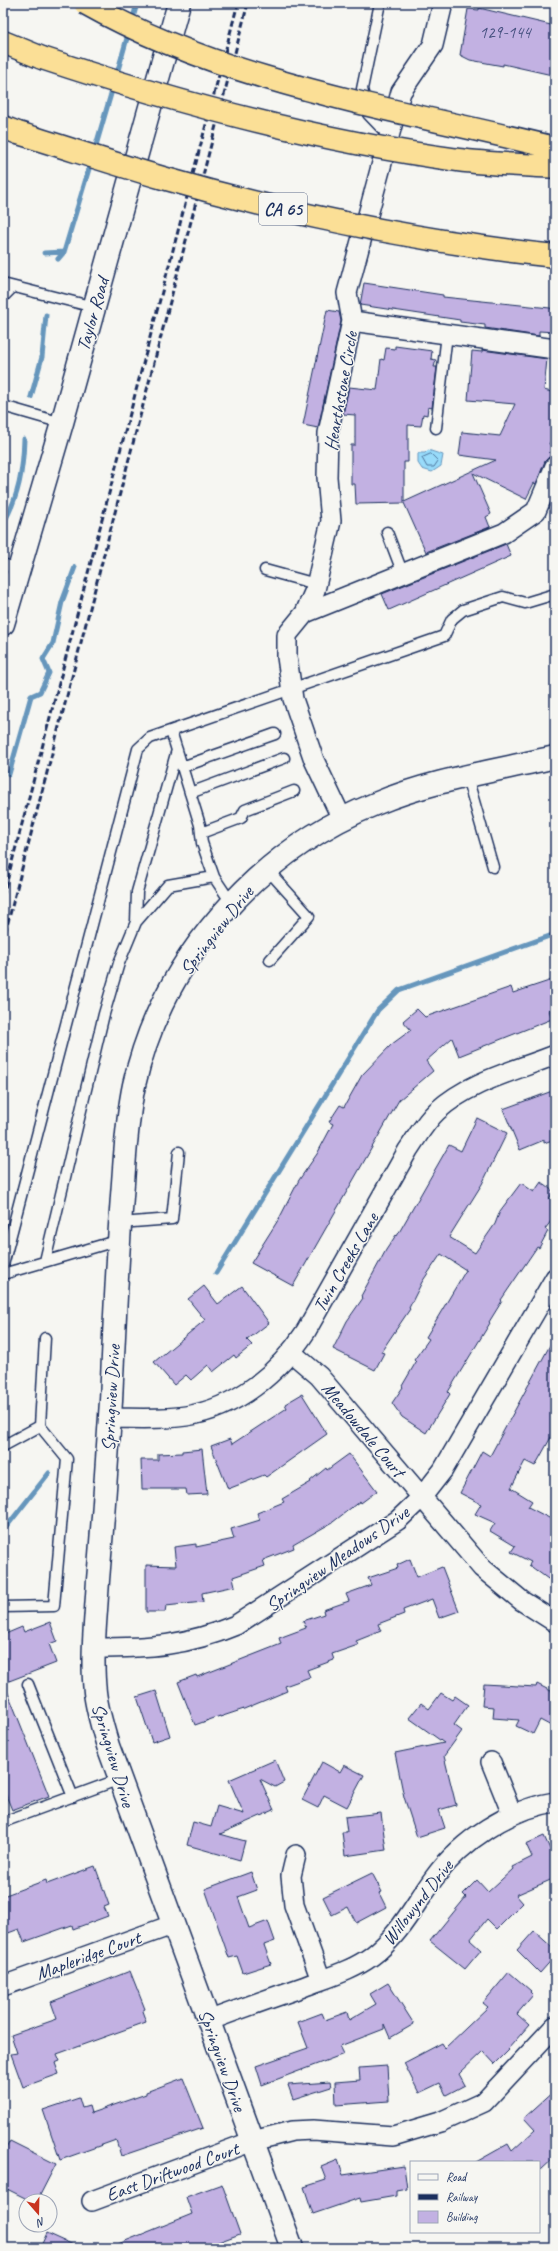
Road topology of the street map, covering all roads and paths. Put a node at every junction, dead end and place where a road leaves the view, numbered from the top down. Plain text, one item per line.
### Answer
1 (84, 3) edge
2 (179, 3) edge
3 (380, 3) edge
4 (444, 3) edge
5 (3, 42) edge
6 (11, 130) edge
7 (389, 136) junction
8 (555, 148) edge
9 (555, 167) edge
10 (555, 256) edge
11 (3, 284) edge
12 (13, 287) junction
13 (3, 297) edge
14 (94, 308) junction
15 (352, 321) junction
16 (447, 334) junction
17 (555, 349) edge
18 (3, 406) edge
19 (62, 422) junction
20 (436, 428) dead end
21 (555, 466) edge
22 (387, 532) dead end
23 (11, 567) edge
24 (265, 570) dead end
25 (403, 574) junction
26 (316, 584) junction
27 (555, 594) edge
28 (305, 613) junction
29 (3, 624) edge
30 (292, 689) junction
31 (170, 731) junction
32 (276, 734) dead end
33 (177, 750) junction
34 (555, 757) edge
35 (284, 758) dead end
36 (182, 767) junction
37 (467, 777) junction
38 (294, 791) dead end
39 (190, 793) junction
40 (342, 819) junction
41 (201, 833) junction
42 (493, 867) dead end
43 (267, 869) junction
44 (214, 877) junction
45 (232, 904) junction
46 (136, 922) junction
47 (270, 960) dead end
48 (555, 1055) edge
49 (179, 1152) dead end
50 (120, 1231) junction
51 (45, 1261) junction
52 (3, 1265) edge
53 (3, 1274) edge
54 (555, 1278) edge
55 (45, 1338) dead end
56 (292, 1353) junction
57 (110, 1418) junction
58 (40, 1426) junction
59 (3, 1446) edge
60 (421, 1498) junction
61 (3, 1607) edge
62 (555, 1622) edge
63 (95, 1648) junction
64 (28, 1684) dead end
65 (491, 1762) dead end
66 (120, 1779) junction
67 (73, 1797) junction
68 (555, 1802) edge
69 (512, 1814) junction
70 (3, 1822) edge
71 (296, 1855) dead end
72 (172, 1925) junction
73 (321, 1980) junction
74 (3, 1986) edge
75 (208, 2021) junction
76 (555, 2026) edge
77 (253, 2141) junction
78 (92, 2201) dead end
79 (292, 2248) edge

1 - 8 highway, bridge
2 - 14 street, Taylor Road
3 - 7 lane
4 - 7 street
5 - 9 highway, bridge
6 - 10 highway, CA 65, bridge
7 - 15 street
11 - 12 lane
12 - 13 lane
12 - 14 lane
14 - 19 street, Taylor Road
15 - 16 street, Hearthstone Circle
15 - 26 street, Hearthstone Circle
16 - 17 street, Hearthstone Circle
16 - 20 lane
18 - 19 lane
19 - 23 street, Taylor Road
21 - 25 street, Hearthstone Circle
22 - 25 lane
23 - 29 street, Taylor Road
24 - 26 lane
25 - 28 street, Hearthstone Circle
26 - 28 street, Hearthstone Circle
27 - 30 lane
28 - 30 street, Hearthstone Circle
30 - 31 lane
30 - 40 street, Hearthstone Circle
31 - 33 lane
31 - 52 lane
32 - 36 lane
33 - 36 lane
33 - 46 lane
34 - 37 street, Springview Drive
35 - 39 lane
36 - 39 lane
37 - 40 street, Springview Drive
37 - 42 lane
38 - 41 lane
39 - 41 lane
40 - 43 street, Springview Drive
41 - 44 lane
43 - 45 street, Springview Drive
43 - 47 lane
44 - 45 lane
44 - 46 lane
45 - 50 street, Springview Drive
46 - 51 lane
48 - 56 street, Twin Creeks Lane
49 - 50 lane
50 - 51 lane
50 - 57 street, Springview Drive
51 - 53 lane
54 - 60 street, Springview Meadows Drive
55 - 58 lane
56 - 57 street, Twin Creeks Lane
56 - 60 street, Meadowdale Court
57 - 63 street, Springview Drive
58 - 59 lane
58 - 61 lane
60 - 62 street, Meadowdale Court
60 - 63 street, Springview Meadows Drive
63 - 66 street, Springview Drive
64 - 67 lane
65 - 69 street
66 - 67 lane
66 - 72 street, Springview Drive
67 - 70 lane
68 - 69 street, Willowynd Drive
69 - 73 street, Willowynd Drive
71 - 73 street
72 - 74 street, Mapleridge Court
72 - 75 street, Springview Drive
73 - 75 street, Willowynd Drive
75 - 77 street, Springview Drive
76 - 77 street, East Driftwood Court
77 - 78 street, East Driftwood Court
77 - 79 street, Springview Drive

